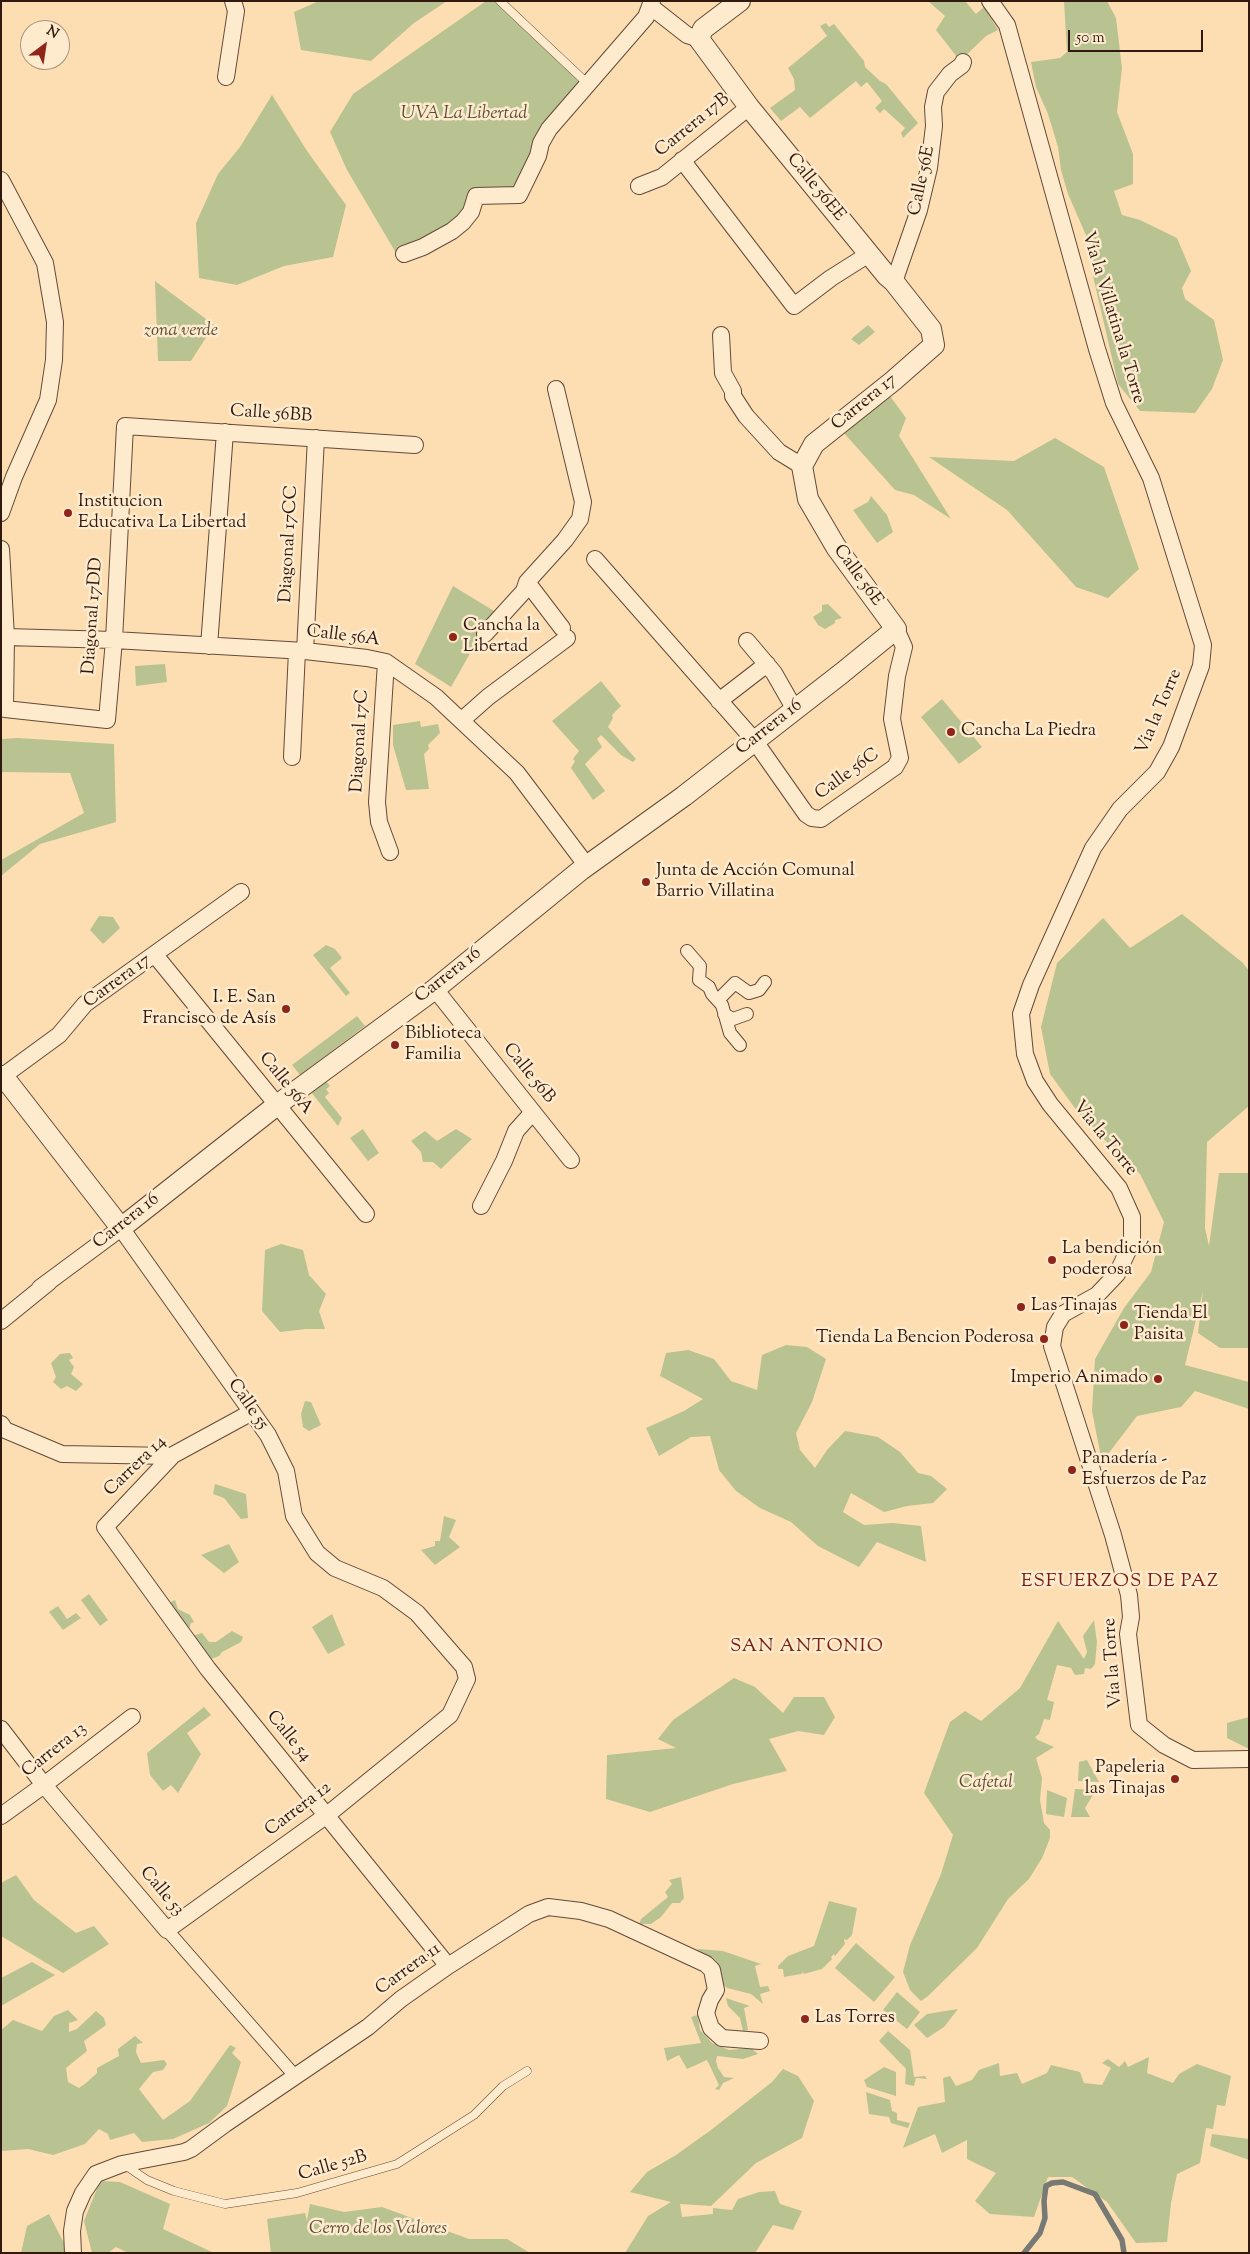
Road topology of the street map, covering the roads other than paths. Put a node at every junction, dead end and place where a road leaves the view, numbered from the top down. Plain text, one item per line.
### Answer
1 (233, 1) edge
2 (500, 1) edge
3 (740, 1) edge
4 (990, 1) edge
5 (651, 4) edge
6 (701, 34) junction
7 (963, 62) dead end
8 (226, 77) dead end
9 (588, 84) junction
10 (749, 106) junction
11 (682, 160) junction
12 (1, 180) edge
13 (638, 186) dead end
14 (404, 254) dead end
15 (869, 254) junction
16 (894, 282) junction
17 (721, 335) dead end
18 (934, 345) joint
19 (556, 389) dead end
20 (126, 426) joint
21 (225, 432) junction
22 (316, 438) junction
23 (415, 445) dead end
24 (802, 466) junction
25 (1, 513) edge
26 (1, 548) edge
27 (595, 559) dead end
28 (527, 582) junction
29 (896, 629) junction
30 (485, 634) dead end
31 (6, 637) junction
32 (114, 640) junction
33 (747, 641) dead end
34 (209, 646) junction
35 (1203, 646) joint
36 (301, 651) junction
37 (386, 662) junction
38 (767, 664) junction
39 (718, 701) junction
40 (796, 708) junction
41 (462, 720) junction
42 (754, 740) junction
43 (292, 757) dead end
44 (390, 852) dead end
45 (586, 866) junction
46 (240, 892) dead end
47 (687, 951) dead end
48 (156, 955) junction
49 (765, 982) dead end
50 (435, 989) junction
51 (718, 1000) junction
52 (724, 1014) junction
53 (747, 1014) dead end
54 (740, 1044) dead end
55 (2, 1077) edge
56 (276, 1105) junction
57 (533, 1112) junction
58 (571, 1160) dead end
59 (481, 1206) dead end
60 (366, 1214) dead end
61 (120, 1228) junction
62 (40, 1288) joint
63 (1, 1321) edge
64 (252, 1412) junction
65 (3, 1428) edge
66 (172, 1456) junction
67 (105, 1527) joint
68 (450, 1715) joint
69 (132, 1717) dead end
70 (1, 1730) edge
71 (1249, 1759) edge
72 (44, 1785) junction
73 (327, 1815) junction
74 (1, 1816) edge
75 (167, 1930) junction
76 (448, 1966) junction
77 (760, 2041) dead end
78 (527, 2072) dead end
79 (294, 2076) junction
80 (125, 2165) junction
81 (73, 2253) edge

1 - 8 street
2 - 9 lane
3 - 6 street
4 - 35 street, Vía la Villatina la Torre
5 - 6 street
5 - 9 street
6 - 10 street, Calle 56EE
7 - 16 street, Calle 56E
9 - 14 street
10 - 11 street, Carrera 17B
10 - 15 street, Calle 56EE
11 - 13 street, Carrera 17B
11 - 15 street
12 - 25 street
15 - 16 street, Calle 56EE
16 - 18 street, Calle 56EE
17 - 24 street
18 - 24 street, Carrera 17
19 - 28 street
20 - 21 street, Calle 56BB
20 - 32 street, Diagonal 17DD
21 - 22 street, Calle 56BB
21 - 34 street
22 - 23 street, Calle 56BB
22 - 36 street, Diagonal 17CC
24 - 29 street, Calle 56E
26 - 31 street
27 - 39 street, Calle 56C
28 - 30 street
28 - 41 street
29 - 40 street, Carrera 16
29 - 42 street, Calle 56C
31 - 32 street, Calle 56A
31 - 32 street, Diagonal 17DD
32 - 34 street, Calle 56A
33 - 38 street
34 - 36 street, Calle 56A
35 - 71 street, Via la Torre
36 - 37 street, Calle 56A
36 - 43 street, Diagonal 17CC
37 - 41 street, Calle 56A
37 - 44 street, Diagonal 17C
38 - 39 street
38 - 40 street
39 - 42 street, Calle 56C
40 - 42 street, Carrera 16
41 - 45 street, Calle 56A
42 - 45 street, Carrera 16
45 - 50 street, Carrera 16
46 - 48 street, Carrera 17
47 - 51 street
48 - 55 street, Carrera 17
48 - 56 street, Calle 56A
49 - 51 street
50 - 56 street, Carrera 16
50 - 57 street, Calle 56B
51 - 52 street
52 - 53 street
52 - 54 street
55 - 61 street, Calle 55
56 - 60 street, Calle 56A
56 - 61 street, Carrera 16
57 - 58 street, Calle 56B
57 - 59 street
61 - 62 street, Carrera 16
61 - 64 street, Calle 55
62 - 63 street
64 - 66 street, Carrera 14
64 - 68 street, Calle 55
65 - 66 street
66 - 67 street, Carrera 14
67 - 73 street, Calle 54
68 - 73 street, Carrera 12
69 - 72 street, Carrera 13
70 - 72 street, Calle 53
72 - 74 street, Carrera 13
72 - 75 street, Calle 53
73 - 75 street, Carrera 12
73 - 76 street, Calle 54
75 - 79 street, Calle 53
76 - 77 street, Carrera 11
76 - 79 street, Carrera 11
78 - 80 lane, Calle 52B
79 - 80 street, Carrera 11
80 - 81 street, Carrera 11

